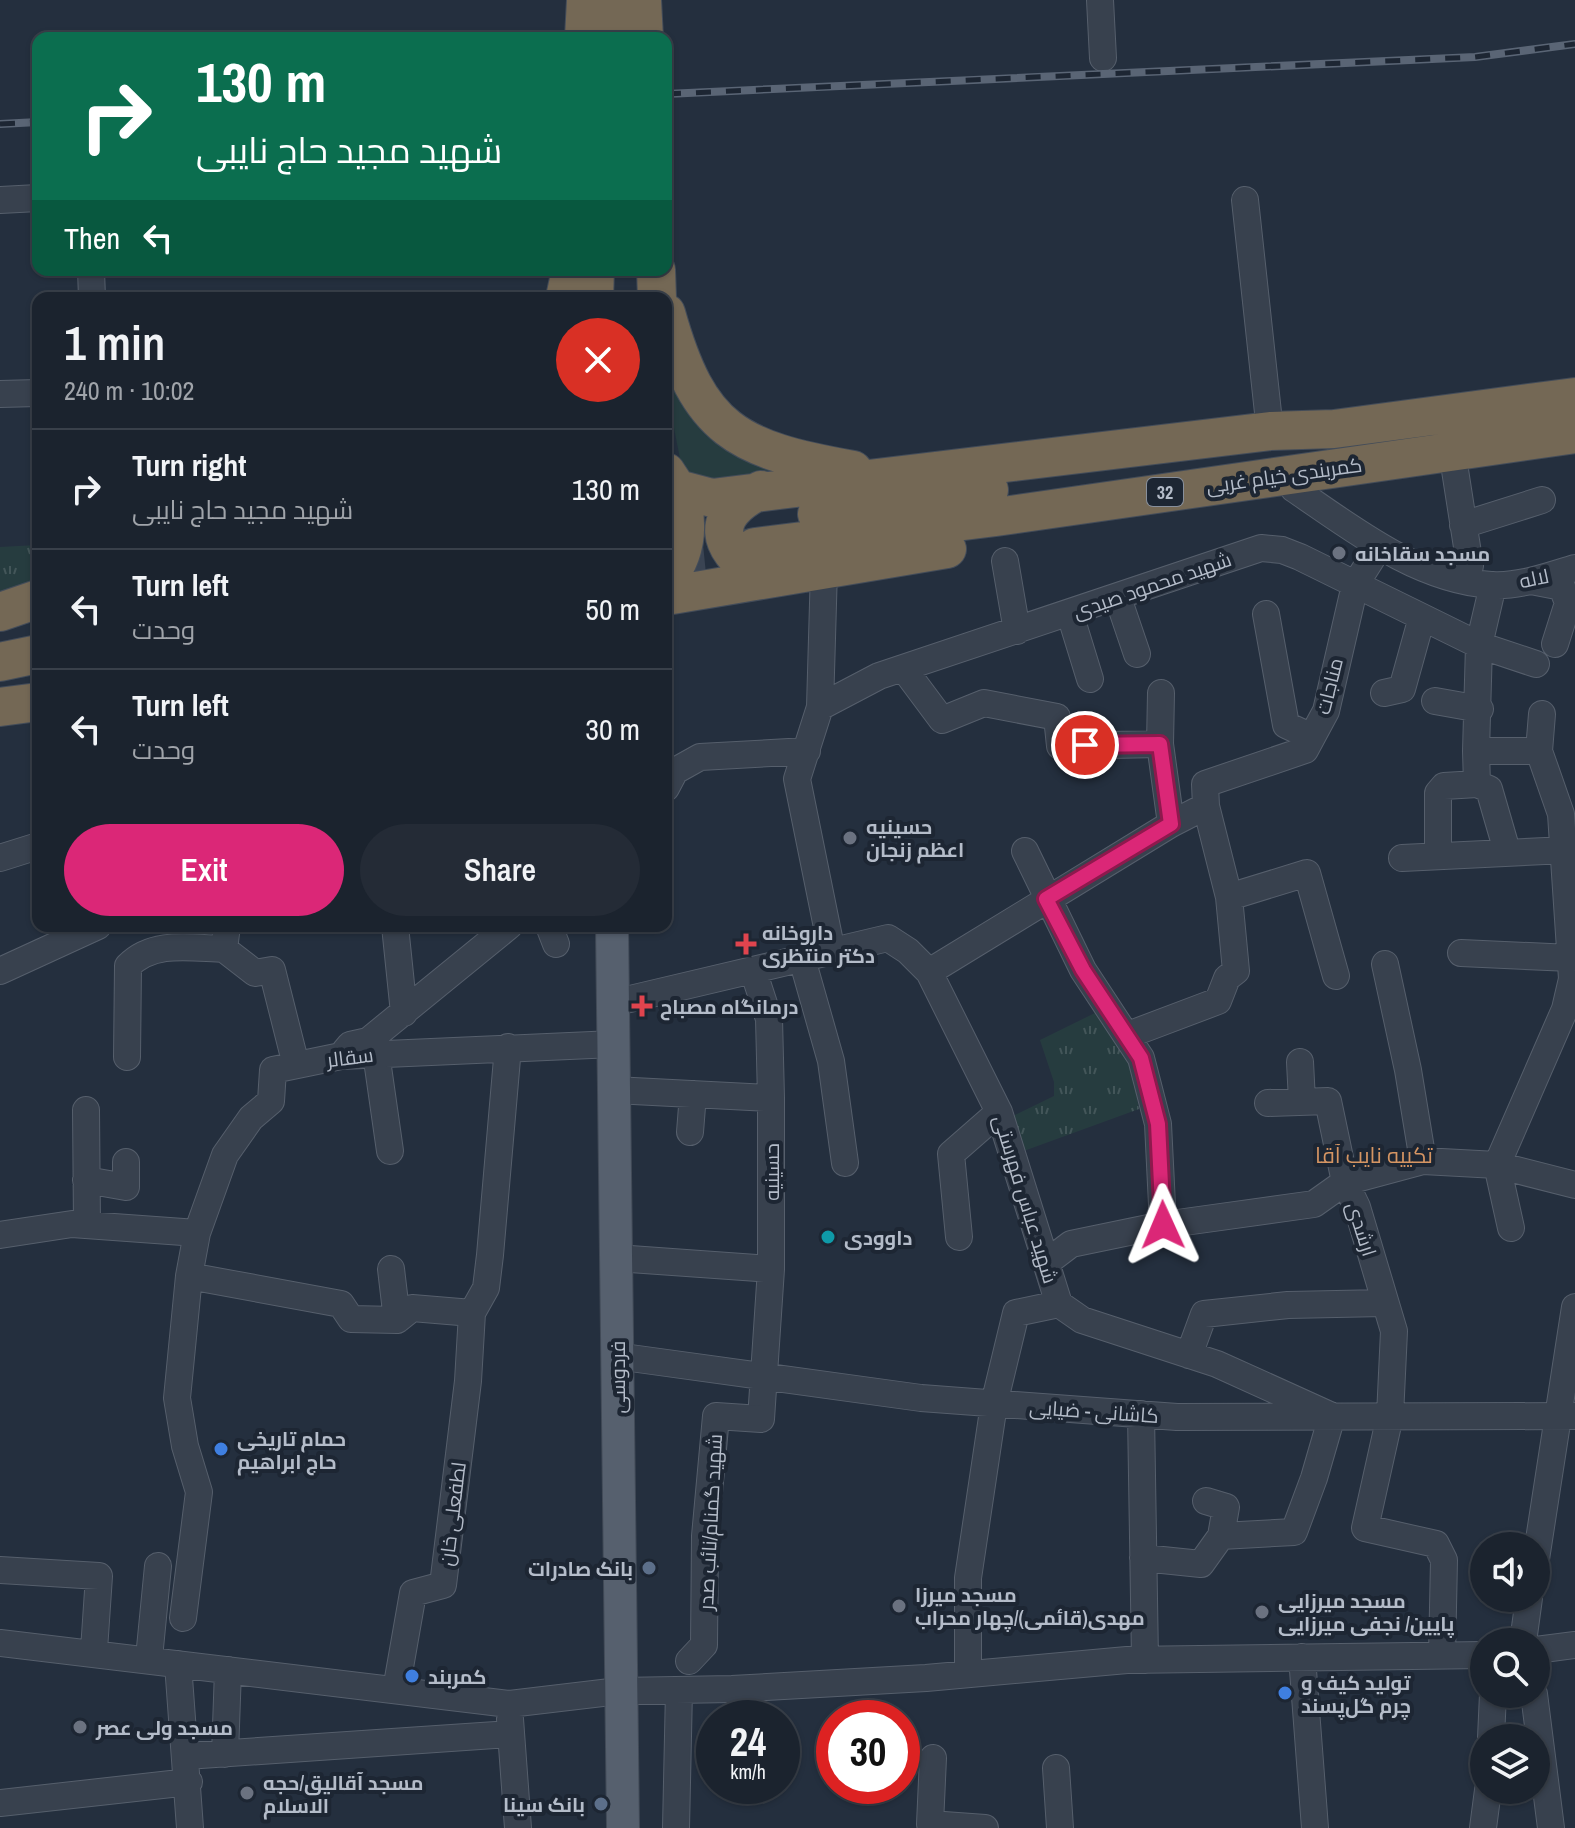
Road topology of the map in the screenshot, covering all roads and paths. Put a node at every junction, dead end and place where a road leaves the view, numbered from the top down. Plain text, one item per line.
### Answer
1 (586, 0) edge
2 (615, 0) edge
3 (642, 0) edge
4 (1100, 0) edge
5 (584, 32) edge
6 (613, 32) edge
7 (644, 32) edge
8 (1103, 58) dead end
9 (32, 198) edge
10 (0, 200) edge
11 (1245, 200) dead end
12 (672, 330) edge
13 (32, 393) edge
14 (0, 394) edge
15 (1575, 397) edge
16 (1334, 429) junction
17 (1270, 431) junction
18 (1575, 434) edge
19 (1442, 452) junction
20 (887, 477) junction
21 (673, 482) edge
22 (1294, 489) junction
23 (1542, 500) dead end
24 (1463, 525) junction
25 (757, 534) junction
26 (1379, 547) junction
27 (1005, 561) dead end
28 (1470, 566) dead end
29 (1575, 568) edge
30 (672, 569) edge
31 (824, 569) junction
32 (1531, 581) junction
33 (1355, 585) junction
34 (1493, 585) junction
35 (672, 592) edge
36 (1118, 598) junction
37 (32, 601) edge
38 (0, 612) edge
39 (1070, 614) junction
40 (1266, 614) dead end
41 (1422, 617) junction
42 (32, 621) edge
43 (0, 628) edge
44 (1017, 631) junction
45 (1555, 644) dead end
46 (1479, 645) junction
47 (1137, 654) dead end
48 (32, 655) edge
49 (0, 662) edge
50 (1536, 664) dead end
51 (904, 669) junction
52 (1090, 679) dead end
53 (32, 681) edge
54 (0, 687) edge
55 (1161, 693) dead end
56 (1384, 693) dead end
57 (1435, 701) dead end
58 (32, 703) edge
59 (0, 707) edge
60 (820, 707) junction
61 (1480, 709) junction
62 (1542, 714) dead end
63 (1312, 737) junction
64 (1160, 744) junction
65 (807, 751) junction
66 (1476, 751) junction
67 (1539, 751) junction
68 (672, 777) edge
69 (1477, 784) junction
70 (1206, 806) junction
71 (1171, 824) junction
72 (32, 848) edge
73 (1566, 850) junction
74 (1025, 851) dead end
75 (1507, 851) junction
76 (1438, 854) junction
77 (0, 858) edge
78 (1402, 858) dead end
79 (1229, 897) junction
80 (1046, 899) junction
81 (85, 932) edge
82 (396, 932) edge
83 (502, 932) edge
84 (612, 932) edge
85 (225, 937) edge
86 (832, 952) junction
87 (1461, 953) dead end
88 (1571, 958) junction
89 (802, 959) junction
90 (1385, 964) dead end
91 (753, 970) junction
92 (0, 971) edge
93 (929, 972) junction
94 (1336, 976) dead end
95 (613, 1003) junction
96 (404, 1013) junction
97 (1128, 1035) junction
98 (614, 1044) junction
99 (508, 1047) junction
100 (376, 1053) junction
101 (341, 1056) junction
102 (127, 1057) dead end
103 (1300, 1062) dead end
104 (296, 1065) junction
105 (614, 1090) junction
106 (693, 1094) junction
107 (771, 1098) junction
108 (1302, 1101) junction
109 (1268, 1103) dead end
110 (86, 1110) dead end
111 (999, 1112) junction
112 (690, 1132) dead end
113 (390, 1151) dead end
114 (1423, 1161) junction
115 (126, 1162) dead end
116 (845, 1163) dead end
117 (1497, 1165) junction
118 (86, 1180) junction
119 (1345, 1182) junction
120 (1575, 1185) edge
121 (87, 1225) junction
122 (1163, 1225) junction
123 (1511, 1228) dead end
124 (197, 1233) junction
125 (0, 1235) edge
126 (959, 1237) dead end
127 (616, 1258) junction
128 (1046, 1263) junction
129 (391, 1269) dead end
130 (771, 1269) junction
131 (189, 1276) junction
132 (1384, 1303) junction
133 (1059, 1304) junction
134 (1575, 1307) edge
135 (472, 1313) junction
136 (397, 1320) junction
137 (1189, 1355) junction
138 (616, 1356) junction
139 (765, 1377) junction
140 (994, 1404) junction
141 (1141, 1414) junction
142 (1332, 1416) junction
143 (1390, 1416) junction
144 (1568, 1416) edge
145 (1206, 1501) dead end
146 (1542, 1532) edge
147 (1221, 1536) junction
148 (1143, 1558) junction
149 (158, 1566) dead end
150 (0, 1570) edge
151 (183, 1618) dead end
152 (0, 1643) edge
153 (1442, 1643) junction
154 (1575, 1645) edge
155 (1550, 1648) edge
156 (94, 1650) dead end
157 (1470, 1651) edge
158 (1302, 1657) junction
159 (149, 1658) dead end
160 (1145, 1660) junction
161 (689, 1661) dead end
162 (178, 1664) junction
163 (228, 1670) junction
164 (968, 1674) junction
165 (396, 1690) junction
166 (679, 1690) junction
167 (619, 1691) junction
168 (509, 1704) junction
169 (1536, 1708) edge
170 (511, 1734) junction
171 (225, 1754) junction
172 (186, 1756) junction
173 (933, 1758) dead end
174 (1056, 1768) dead end
175 (189, 1782) junction
176 (0, 1803) edge
177 (1486, 1804) edge
178 (190, 1828) edge
179 (518, 1828) edge
180 (623, 1828) edge
181 (676, 1828) edge
182 (985, 1828) edge
183 (1060, 1828) edge
184 (1315, 1828) edge
185 (1483, 1828) edge
186 (1551, 1828) edge

1 - 5 highway
2 - 6 highway
3 - 7 highway
4 - 8 street
9 - 10 street
11 - 17 street
12 - 20 highway
13 - 14 street
15 - 16 highway, کمربندی خیام غربی / 32
16 - 17 highway
16 - 25 highway, 32
17 - 20 highway
18 - 19 highway, کمربندی خیام غربی / 32
19 - 22 highway
19 - 24 street
19 - 25 highway, کمربندی خیام غربی / 32
20 - 25 highway
21 - 25 highway
21 - 30 highway
22 - 26 street, لاله
22 - 31 highway
23 - 24 street
24 - 28 street
25 - 31 highway
25 - 35 highway
26 - 33 street, مناجات
26 - 34 street, لاله
27 - 44 street
29 - 32 street, لاله
31 - 60 street
32 - 34 street, لاله
32 - 45 street
33 - 36 street, شهید محمود صیدی
33 - 41 street, شهید محمود صیدی
33 - 63 street, مناجات
34 - 46 street
36 - 39 street, شهید محمود صیدی
36 - 47 street
37 - 38 highway
39 - 44 street, شهید محمود صیدی
39 - 52 street
40 - 63 street
41 - 46 street, شهید محمود صیدی
41 - 56 street
42 - 43 highway
44 - 51 street, شهید محمود صیدی
46 - 50 street, شهید محمود صیدی
46 - 61 street
48 - 49 highway
51 - 60 street, شهید محمود صیدی
51 - 64 street
53 - 54 highway
55 - 64 street
57 - 61 street
58 - 59 highway
60 - 65 street
61 - 66 street
62 - 67 street
63 - 70 street, مناجات
64 - 71 street
65 - 68 street
65 - 86 street
66 - 67 street
66 - 69 street
67 - 73 street
69 - 75 street
69 - 76 street
70 - 71 street
70 - 79 street
71 - 80 street
72 - 77 street
73 - 75 street
73 - 88 street
74 - 80 street
75 - 76 street
76 - 78 street
79 - 94 street
79 - 97 street
80 - 93 street
80 - 97 street
81 - 92 street
82 - 96 street
83 - 96 street
84 - 95 main road, فردوسی
85 - 102 street
85 - 104 street
86 - 89 street
86 - 93 street
87 - 88 street
88 - 117 street
89 - 91 street
89 - 116 street
90 - 114 street
91 - 95 street
91 - 107 street, حسینیه
93 - 111 street, شهید عباس فهرستی
95 - 98 main road, فردوسی
96 - 101 street
97 - 122 street
98 - 99 street, سقالر
98 - 105 main road, فردوسی
99 - 100 street, سقالر
99 - 135 street, لطفعلی خان
100 - 101 street, سقالر
100 - 113 street
101 - 104 street, سقالر
103 - 108 street
104 - 124 street
105 - 106 street
105 - 127 main road, فردوسی
106 - 107 street
106 - 112 street
107 - 130 street, حسینیه
108 - 109 street, ارشدی
108 - 119 street, ارشدی
110 - 118 street
111 - 126 street
111 - 128 street, شهید عباس فهرستی
114 - 117 street
114 - 119 street
115 - 118 street
117 - 120 street
117 - 123 street
118 - 121 street
119 - 122 street
119 - 132 street, ارشدی
121 - 124 street
121 - 125 street
122 - 128 street
124 - 131 street
127 - 130 street
127 - 138 main road, فردوسی
128 - 133 street, شهید عباس فهرستی
129 - 136 street
130 - 139 street, حسینیه
131 - 136 street
131 - 151 street
132 - 137 street
132 - 143 street, ارشدی
133 - 137 street
133 - 140 street, شهید عباس فهرستی
134 - 144 street
135 - 136 street
135 - 165 street, لطفعلی خان
137 - 142 street
138 - 139 street, کاشانی - ضیایی
138 - 167 main road, فردوسی
139 - 140 street, کاشانی - ضیایی
139 - 161 street, شهید گمنام/نائب صدر
140 - 141 street, کاشانی - ضیایی
140 - 164 street
141 - 142 street, کاشانی - ضیایی
141 - 148 street
142 - 143 street, کاشانی - ضیایی
142 - 147 street
143 - 144 street, کاشانی - ضیایی
143 - 153 street, ارشدی
144 - 146 street
145 - 147 street
147 - 148 street
148 - 160 street
149 - 159 street
150 - 156 street
152 - 162 street
153 - 157 street
153 - 158 street
154 - 155 street
158 - 160 street
158 - 184 street
160 - 164 street
162 - 163 street
162 - 172 street
163 - 165 street
163 - 171 street
164 - 166 street
165 - 168 street
166 - 167 street
166 - 181 street
167 - 168 street
167 - 180 main road, فردوسی
168 - 170 street
169 - 186 street
170 - 171 street
170 - 179 street
171 - 172 street
172 - 175 street
173 - 182 street
174 - 183 street
175 - 176 street
175 - 178 street
177 - 185 street

